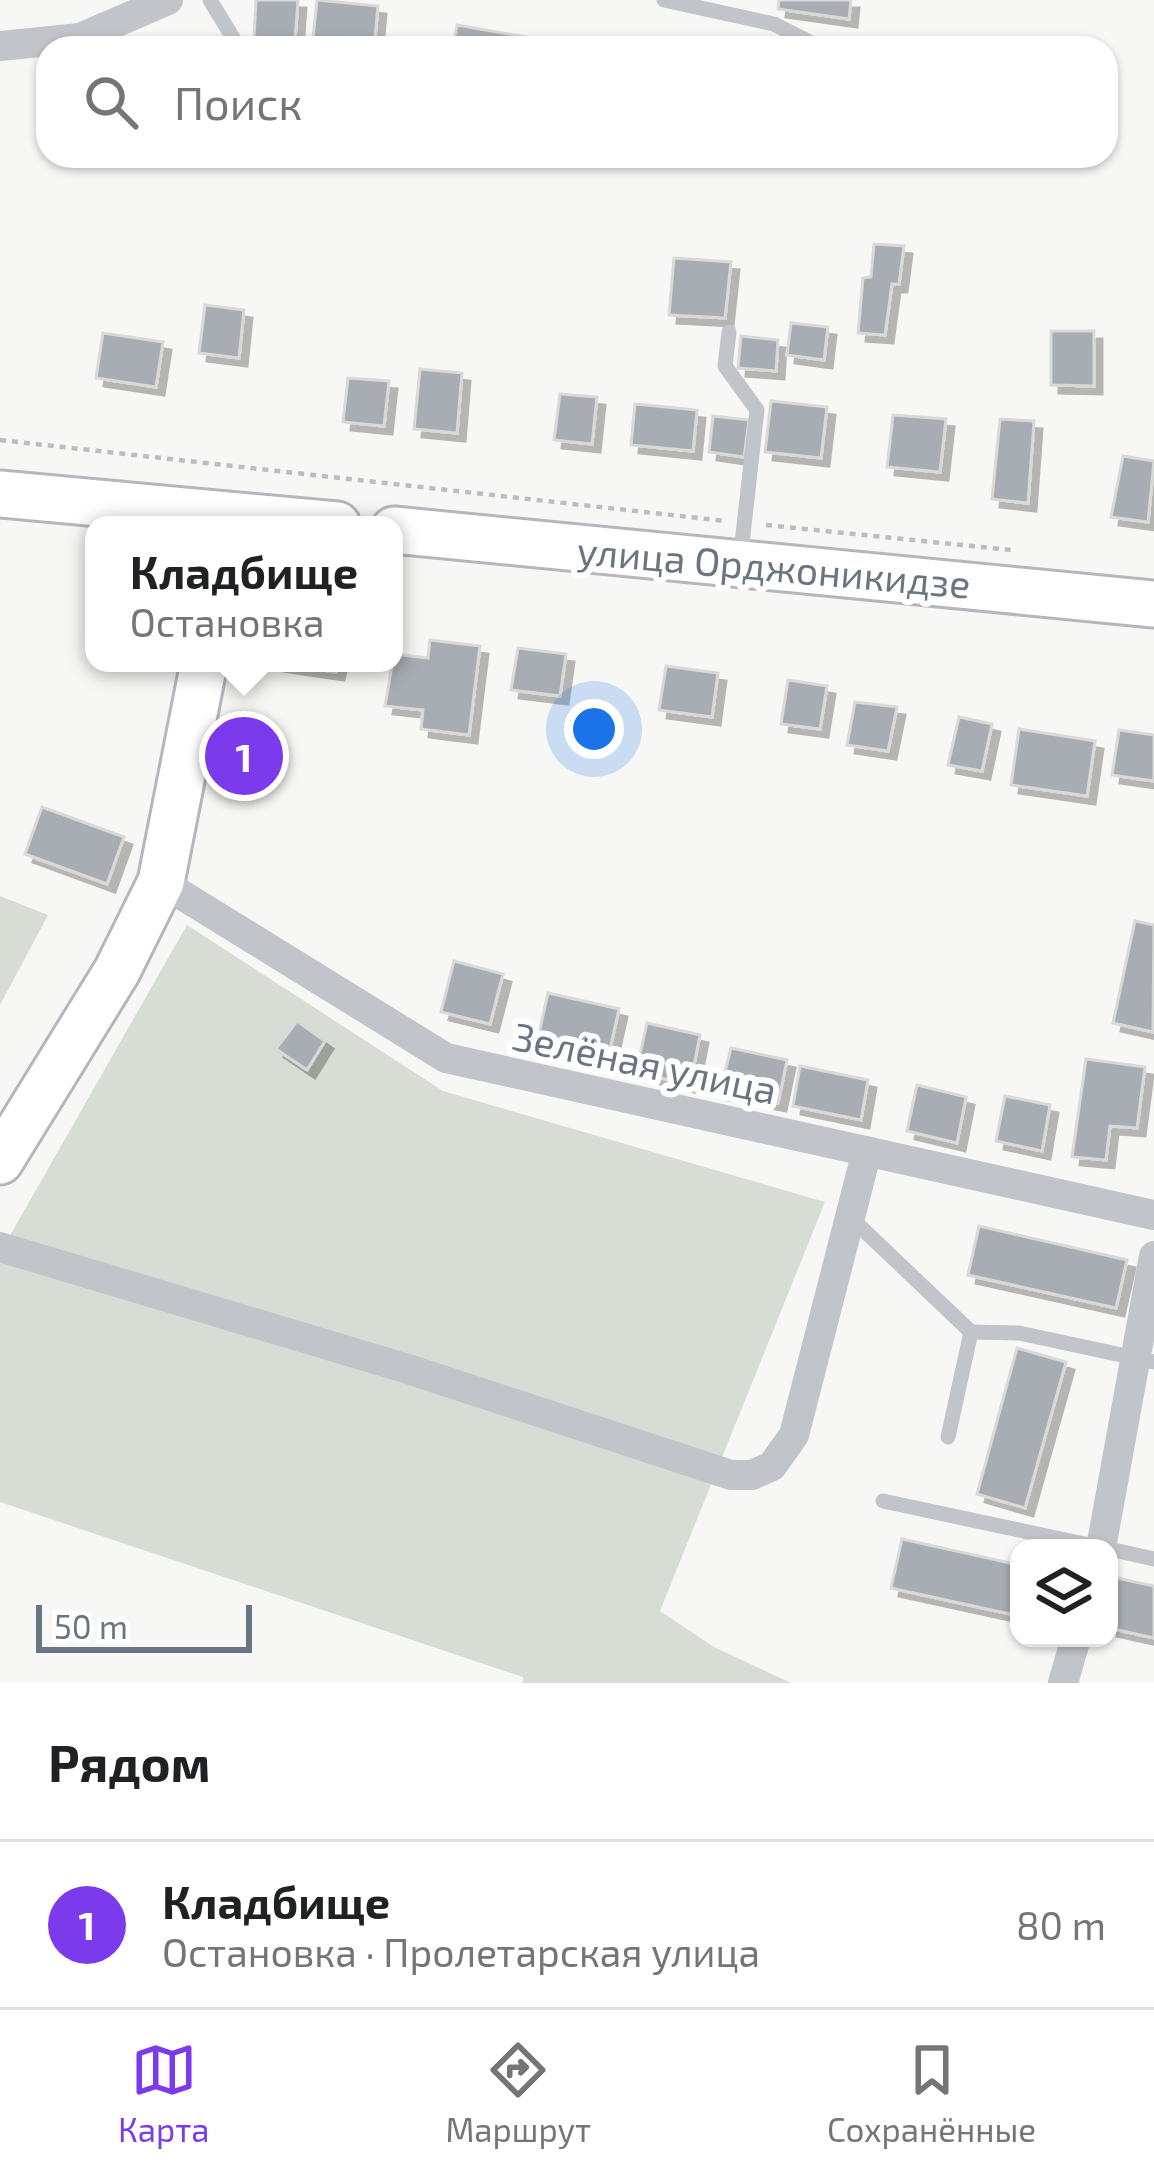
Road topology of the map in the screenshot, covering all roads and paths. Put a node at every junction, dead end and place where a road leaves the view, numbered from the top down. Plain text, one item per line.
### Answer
1 (168, 0) edge
2 (210, 0) edge
3 (664, 0) edge
4 (85, 36) edge
5 (232, 36) edge
6 (796, 36) edge
7 (36, 42) edge
8 (0, 46) edge
9 (729, 332) dead end
10 (0, 440) edge
11 (0, 494) edge
12 (198, 516) edge
13 (403, 530) edge
14 (742, 543) junction
15 (1028, 552) dead end
16 (1154, 604) edge
17 (202, 672) edge
18 (161, 882) junction
19 (867, 1151) junction
20 (0, 1161) edge
21 (1154, 1215) edge
22 (850, 1217) junction
23 (0, 1247) edge
24 (1154, 1256) edge
25 (971, 1332) junction
26 (1145, 1361) edge
27 (947, 1437) dead end
28 (883, 1501) dead end
29 (1062, 1539) edge
30 (1106, 1539) edge
31 (1118, 1551) edge
32 (1154, 1558) edge
33 (1074, 1647) edge
34 (1064, 1683) edge

1 - 4 street
2 - 5 lane
3 - 6 lane
7 - 8 street
9 - 14 lane
10 - 14 path
11 - 12 main road
13 - 14 main road, улица Орджоникидзе
14 - 15 path
14 - 16 main road, улица Орджоникидзе
17 - 18 main road
18 - 19 street, Зелёная улица
18 - 20 main road
19 - 21 street, Зелёная улица
19 - 22 street
22 - 23 street
22 - 25 lane
24 - 26 street
25 - 26 lane
25 - 27 lane
26 - 30 street
28 - 29 lane
31 - 32 lane
33 - 34 street

